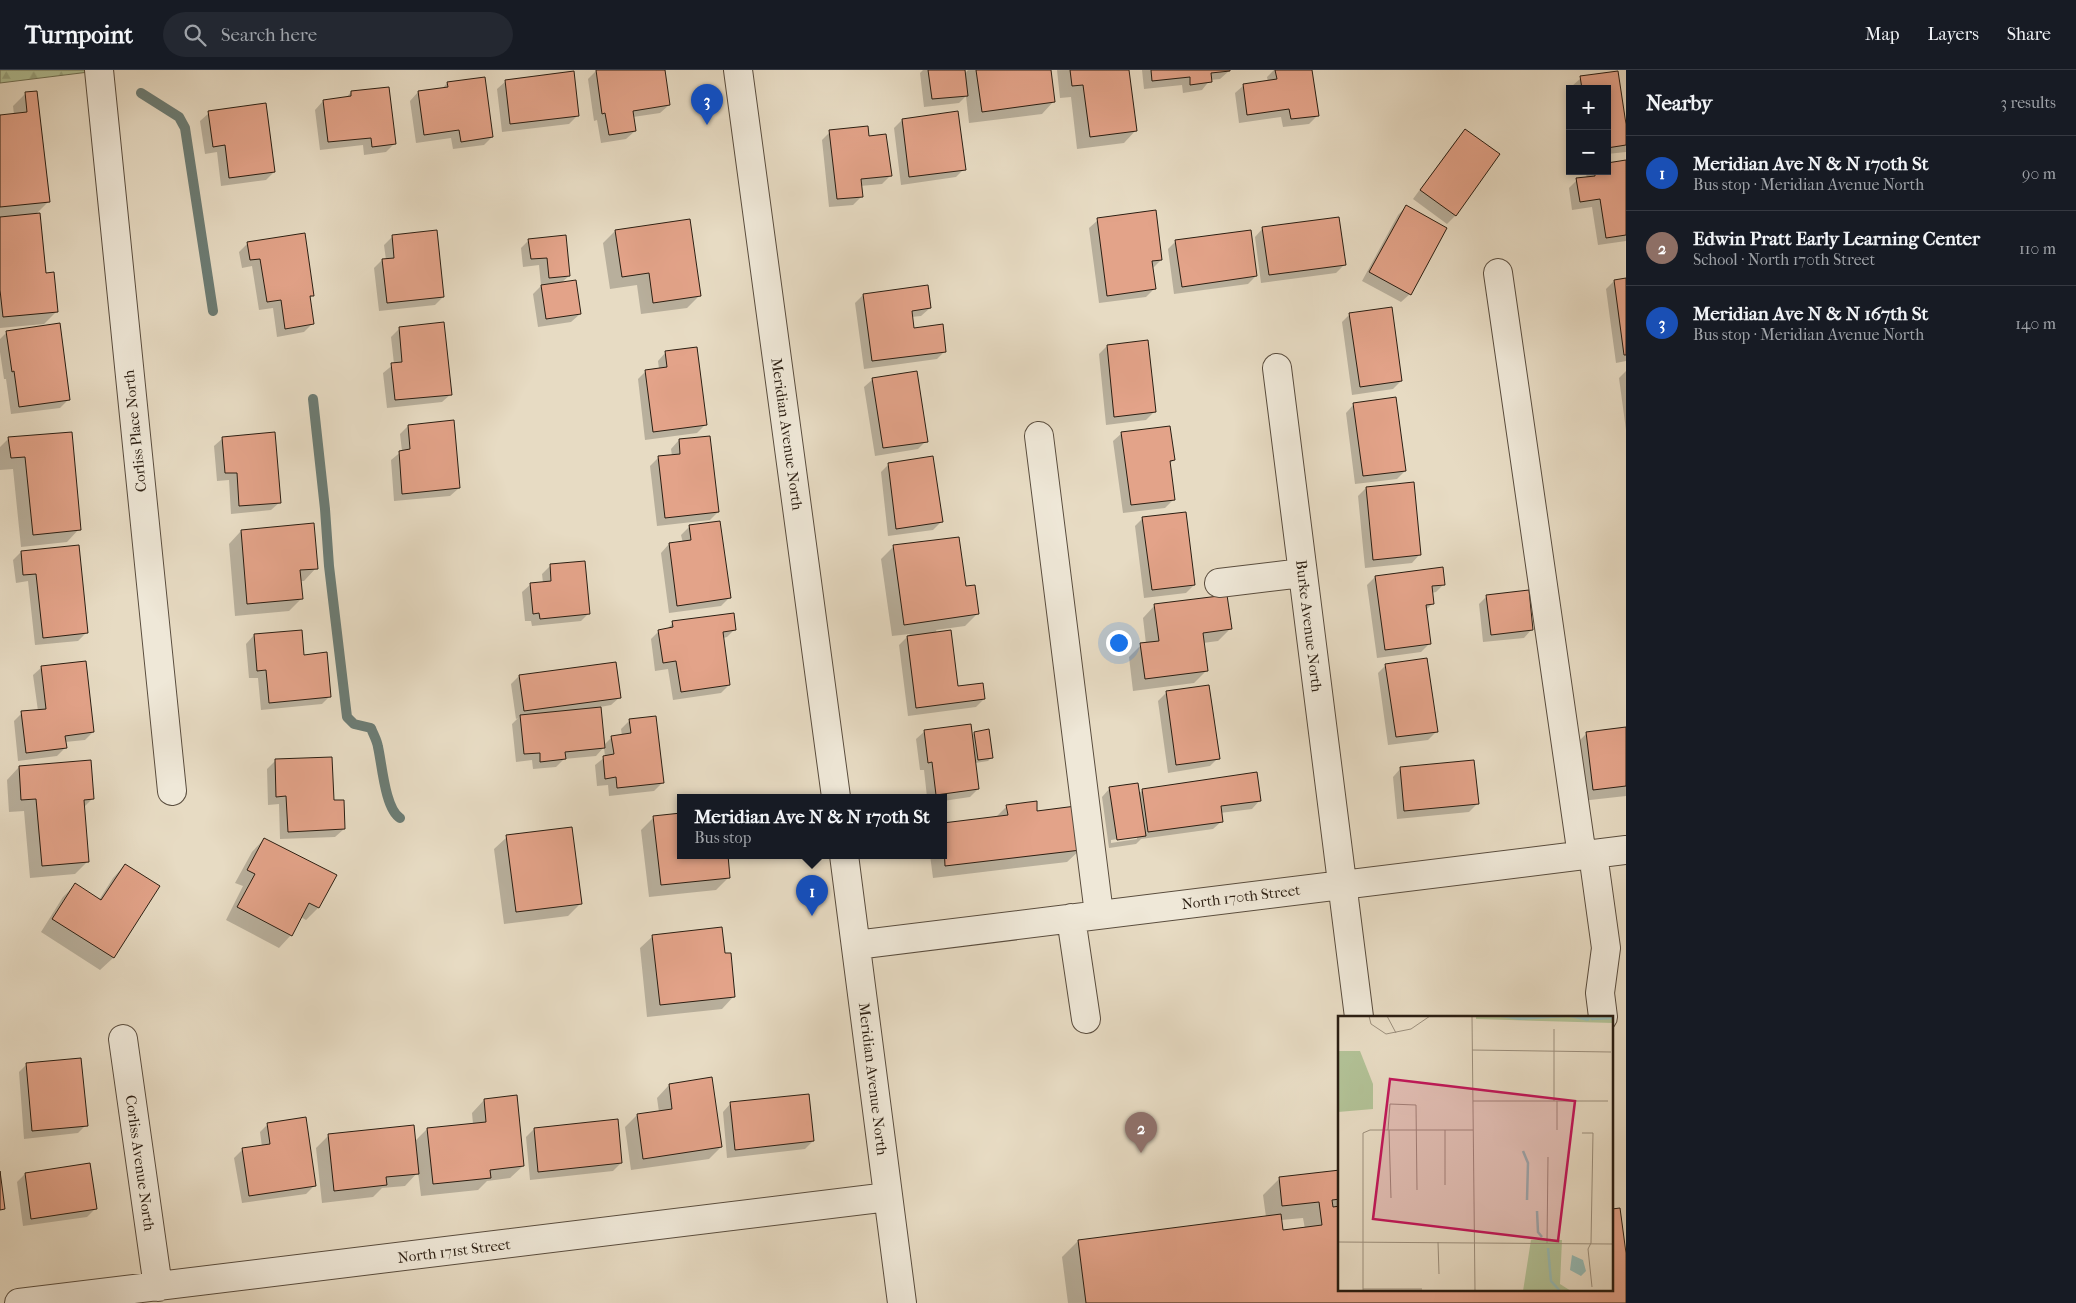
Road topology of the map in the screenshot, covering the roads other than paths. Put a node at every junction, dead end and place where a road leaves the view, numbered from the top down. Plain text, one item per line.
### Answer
1 (99, 70) edge
2 (738, 70) edge
3 (1498, 272) dead end
4 (1277, 368) dead end
5 (1039, 436) dead end
6 (1302, 572) junction
7 (1219, 583) dead end
8 (172, 791) dead end
9 (836, 794) edge
10 (1626, 850) edge
11 (1587, 855) junction
12 (845, 859) edge
13 (1341, 884) junction
14 (1099, 914) junction
15 (1071, 918) junction
16 (856, 945) junction
17 (1359, 1016) edge
18 (1603, 1016) edge
19 (1086, 1019) dead end
20 (123, 1040) dead end
21 (888, 1197) junction
22 (158, 1287) junction
23 (188, 1293) edge
24 (19, 1303) edge
25 (902, 1303) edge

1 - 8 street, Corliss Place North
2 - 9 street, Meridian Avenue North
3 - 11 street
4 - 6 street, Burke Avenue North
5 - 14 street
6 - 7 street
6 - 13 street, Burke Avenue North
10 - 11 street, North 170th Street
11 - 13 street, North 170th Street
11 - 18 street
12 - 16 street, Meridian Avenue North
13 - 14 street, North 170th Street
13 - 17 street, Burke Avenue North
14 - 15 street, North 170th Street
15 - 16 street, North 170th Street
15 - 19 street
16 - 21 street, Meridian Avenue North
20 - 22 street, Corliss Avenue North
21 - 23 street, North 171st Street
21 - 25 street, Meridian Avenue North
22 - 23 street, North 171st Street
22 - 24 street, North 171st Street

